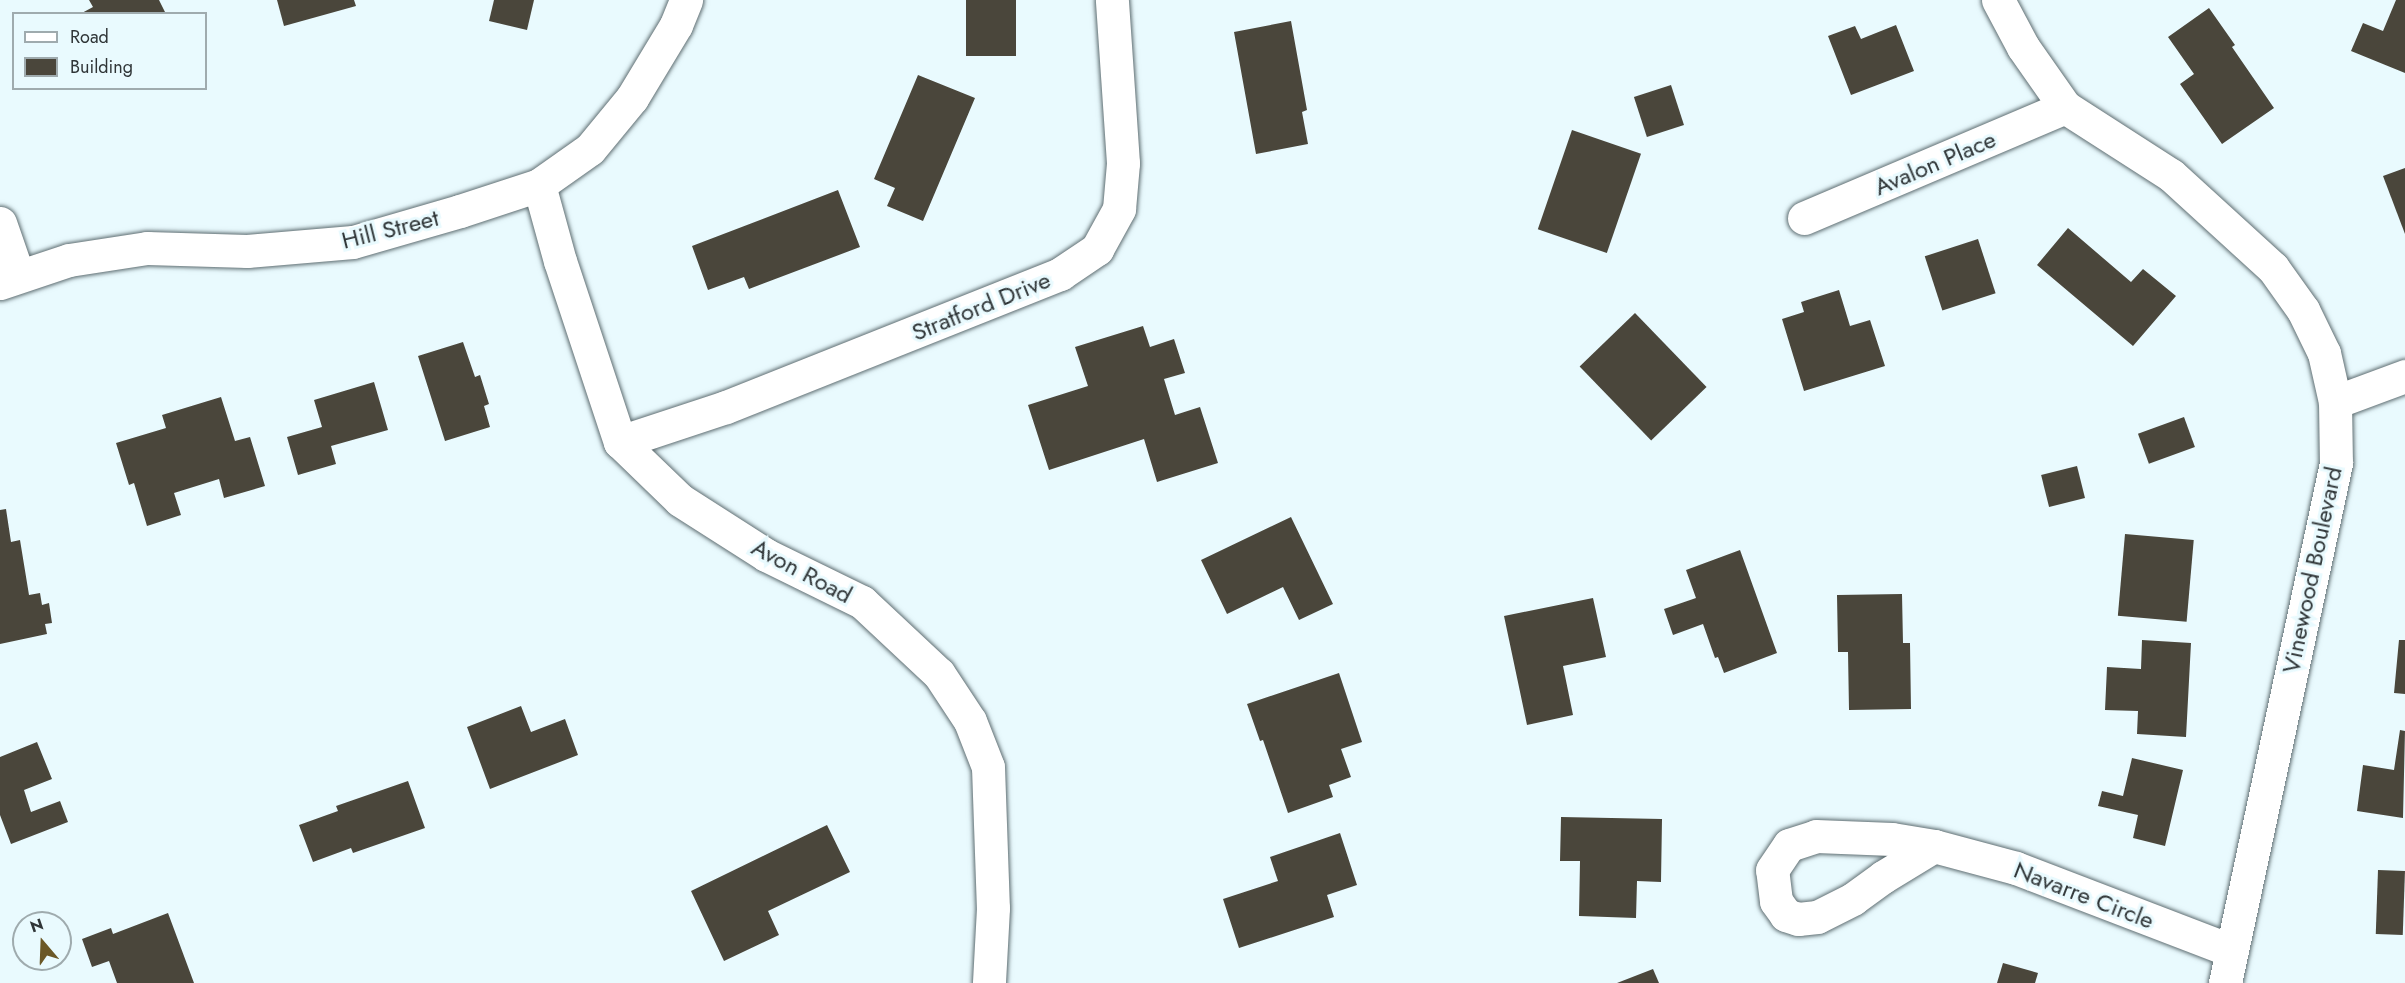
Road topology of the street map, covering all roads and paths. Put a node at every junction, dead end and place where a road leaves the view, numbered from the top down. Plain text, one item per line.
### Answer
1 (686, 0) edge
2 (1112, 0) edge
3 (1998, 0) edge
4 (2065, 107) junction
5 (539, 185) junction
6 (1804, 218) dead end
7 (0, 223) edge
8 (9, 279) edge
9 (2405, 376) edge
10 (2335, 402) junction
11 (620, 442) junction
12 (1934, 846) dead end
13 (2232, 951) junction
14 (989, 983) edge
15 (2225, 983) edge

1 - 5 street, Hill Street
2 - 11 street, Stratford Drive
3 - 4 street, Vinewood Boulevard
4 - 6 street, Avalon Place
4 - 10 street, Vinewood Boulevard
5 - 8 street, Hill Street
5 - 11 street, Avon Road
7 - 8 street
9 - 10 street
10 - 13 street, Vinewood Boulevard
11 - 14 street, Avon Road
12 - 13 street, Navarre Circle
13 - 15 street, Vinewood Boulevard

